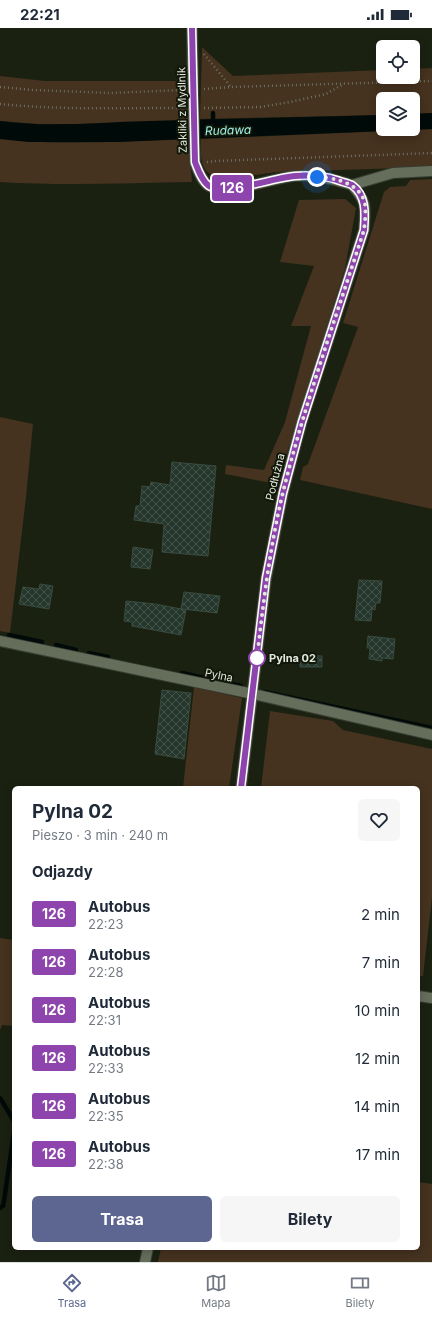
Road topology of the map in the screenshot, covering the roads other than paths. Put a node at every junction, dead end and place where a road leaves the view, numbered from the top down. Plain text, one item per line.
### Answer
1 (192, 28) edge
2 (432, 172) edge
3 (352, 185) junction
4 (0, 641) edge
5 (253, 694) junction
6 (432, 735) edge
7 (241, 786) edge
8 (420, 996) edge
9 (432, 998) edge
10 (148, 1250) edge
11 (145, 1262) edge

1 - 3 street, Zakliki z Mydlnik, bridge
2 - 3 street
3 - 5 street, Podłużna
4 - 5 street, Pylna
5 - 6 street, Pylna
5 - 7 street, Podłużna
8 - 9 street
10 - 11 street

